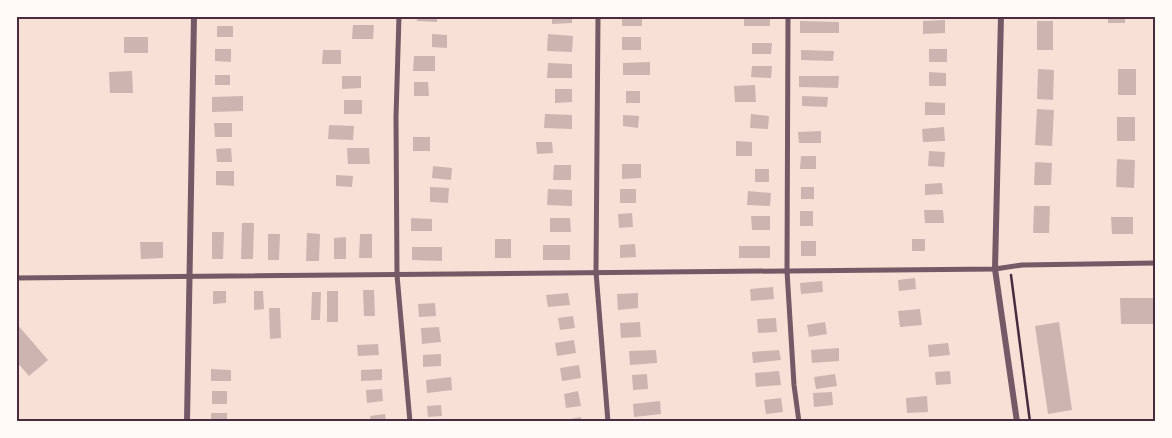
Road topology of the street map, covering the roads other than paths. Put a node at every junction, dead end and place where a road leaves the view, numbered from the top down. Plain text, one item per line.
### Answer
1 (194, 16) edge
2 (399, 16) edge
3 (598, 16) edge
4 (788, 16) edge
5 (1001, 16) edge
6 (1156, 263) edge
7 (995, 268) junction
8 (787, 270) junction
9 (596, 272) junction
10 (190, 275) junction
11 (397, 275) junction
12 (16, 278) edge
13 (187, 422) edge
14 (410, 422) edge
15 (608, 422) edge
16 (799, 422) edge
17 (1017, 422) edge

1 - 10 street
2 - 11 street
3 - 9 street
4 - 8 street
5 - 7 street
6 - 7 street
7 - 8 street
7 - 17 street
8 - 9 street
8 - 16 street
9 - 11 street
9 - 15 street
10 - 11 street
10 - 12 street
10 - 13 street
11 - 14 street

